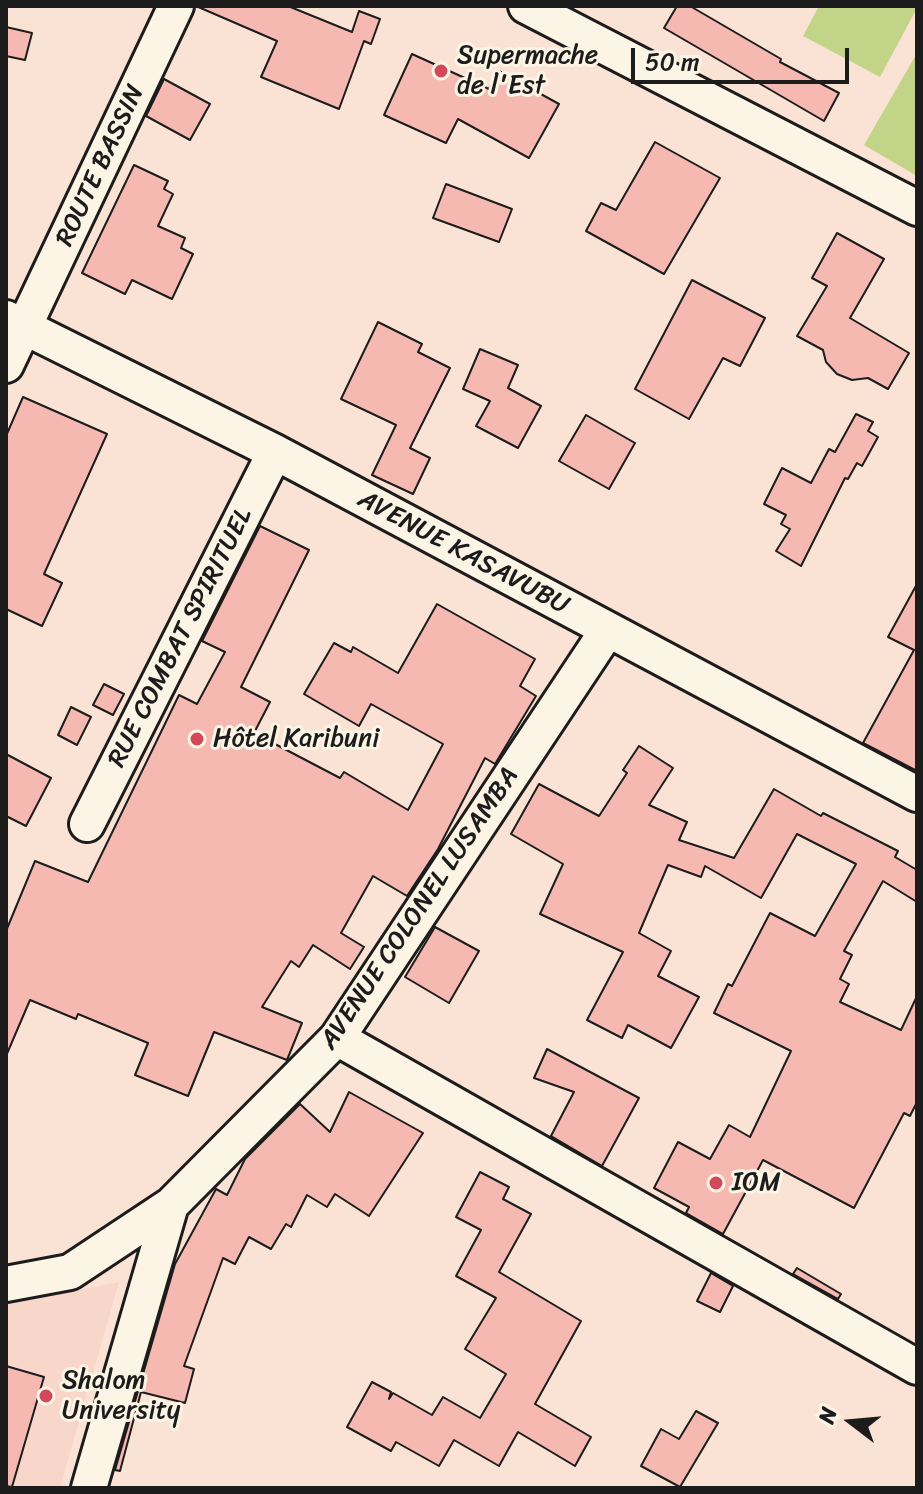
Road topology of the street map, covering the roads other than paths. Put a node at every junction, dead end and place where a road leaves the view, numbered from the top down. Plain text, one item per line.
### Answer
1 (176, 6) edge
2 (526, 6) edge
3 (917, 208) edge
4 (16, 322) edge
5 (6, 365) edge
6 (275, 452) junction
7 (607, 631) junction
8 (917, 794) edge
9 (87, 824) dead end
10 (337, 1038) junction
11 (171, 1205) junction
12 (6, 1284) edge
13 (917, 1367) edge
14 (89, 1488) edge

1 - 4 street, ROUTE BASSIN
2 - 3 street
4 - 5 street, ROUTE BASSIN
4 - 6 street, AVENUE KASAVUBU
6 - 7 street, AVENUE KASAVUBU
6 - 9 street, RUE COMBAT SPIRITUEL
7 - 8 street, AVENUE KASAVUBU
7 - 10 street, AVENUE COLONEL LUSAMBA
10 - 11 street, AVENUE COLONEL LUSAMBA
10 - 13 street
11 - 12 street, AVENUE COLONEL LUSAMBA
11 - 14 street

